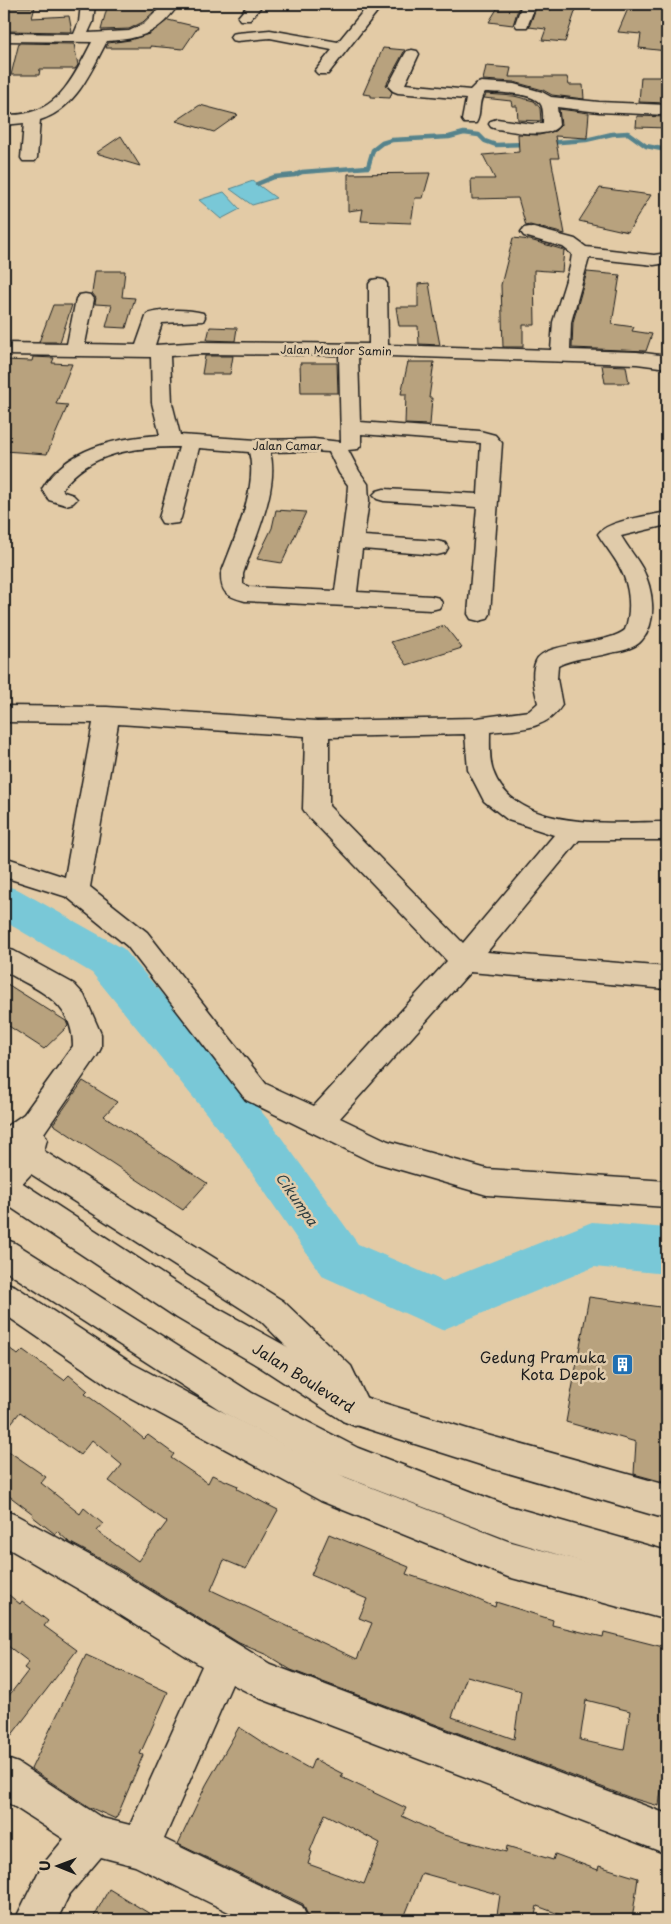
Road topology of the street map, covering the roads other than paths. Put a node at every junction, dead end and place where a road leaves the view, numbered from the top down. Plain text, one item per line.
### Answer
1 (88, 4) edge
2 (172, 4) edge
3 (256, 4) edge
4 (376, 4) edge
5 (529, 4) edge
6 (393, 5) dead end
7 (245, 17) dead end
8 (522, 24) dead end
9 (4, 37) edge
10 (102, 37) junction
11 (237, 37) dead end
12 (79, 38) junction
13 (342, 46) junction
14 (412, 54) dead end
15 (323, 71) dead end
16 (474, 95) junction
17 (547, 101) junction
18 (667, 110) edge
19 (32, 117) junction
20 (4, 120) edge
21 (470, 120) dead end
22 (497, 124) dead end
23 (30, 158) dead end
24 (530, 232) dead end
25 (582, 252) junction
26 (667, 258) edge
27 (378, 284) dead end
28 (86, 299) dead end
29 (196, 317) dead end
30 (4, 349) edge
31 (75, 349) junction
32 (348, 349) junction
33 (380, 350) junction
34 (152, 351) junction
35 (560, 356) junction
36 (667, 362) edge
37 (180, 442) junction
38 (258, 446) junction
39 (384, 495) dead end
40 (66, 499) dead end
41 (488, 501) junction
42 (170, 518) dead end
43 (667, 518) edge
44 (352, 542) junction
45 (436, 548) dead end
46 (345, 598) junction
47 (431, 603) dead end
48 (479, 614) dead end
49 (4, 714) edge
50 (107, 714) junction
51 (477, 726) junction
52 (318, 728) junction
53 (572, 831) junction
54 (667, 831) edge
55 (4, 867) edge
56 (76, 890) junction
57 (4, 958) edge
58 (464, 961) junction
59 (667, 978) edge
60 (319, 1121) junction
61 (10, 1146) edge
62 (4, 1182) edge
63 (4, 1187) edge
64 (667, 1194) edge
65 (4, 1253) edge
66 (4, 1296) edge
67 (355, 1410) junction
68 (667, 1502) edge
69 (4, 1527) edge
70 (667, 1570) edge
71 (667, 1602) edge
72 (224, 1659) junction
73 (4, 1777) edge
74 (667, 1834) edge
75 (93, 1835) junction
76 (140, 1848) junction
77 (34, 1920) edge
78 (288, 1920) edge

1 - 12 street
2 - 10 street
3 - 7 street
4 - 6 street
4 - 13 street
5 - 8 street
9 - 12 street
10 - 12 street
10 - 19 street
11 - 13 street
13 - 15 street
14 - 16 street
16 - 17 street
16 - 21 street
17 - 18 street
17 - 22 street
19 - 20 street
19 - 23 street
24 - 25 street
25 - 26 street
25 - 35 street
27 - 33 street
28 - 31 street
29 - 34 street
30 - 31 street, Jalan Mandor Samin
31 - 34 street, Jalan Mandor Samin
32 - 33 street, Jalan Mandor Samin
32 - 34 street, Jalan Mandor Samin
32 - 41 street
33 - 35 street, Jalan Mandor Samin
34 - 37 street
35 - 36 street, Jalan Mandor Samin
37 - 38 street, Jalan Camar
37 - 40 street, Jalan Camar
37 - 42 street
38 - 44 street, Jalan Camar
38 - 46 street
39 - 41 street
41 - 48 street
43 - 51 street
44 - 45 street
44 - 46 street, Jalan Camar
46 - 47 street
49 - 50 street
50 - 52 street
50 - 56 street
51 - 52 street
51 - 53 street
52 - 58 street
53 - 54 street
53 - 58 street
55 - 56 street
56 - 60 street
57 - 61 street
58 - 59 street
58 - 60 street
60 - 64 street
61 - 62 street
61 - 67 street
63 - 67 street, Jalan Boulevard
65 - 70 street
66 - 71 street
67 - 68 street, Jalan Boulevard
69 - 72 street
72 - 74 street
72 - 76 street
73 - 75 street
75 - 76 street
75 - 77 street
76 - 78 street

